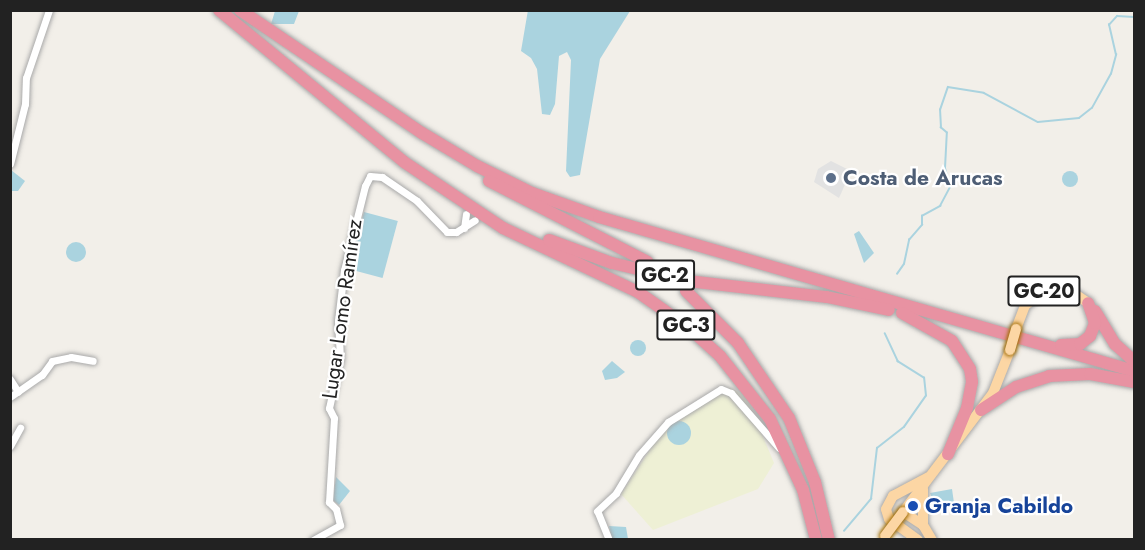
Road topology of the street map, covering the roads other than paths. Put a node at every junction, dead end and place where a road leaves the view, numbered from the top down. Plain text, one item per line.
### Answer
1 (49, 10) edge
2 (219, 10) edge
3 (240, 10) edge
4 (422, 133) junction
5 (10, 164) edge
6 (464, 201) junction
7 (466, 214) dead end
8 (475, 220) dead end
9 (464, 228) junction
10 (648, 262) dead end
11 (686, 291) dead end
12 (1088, 303) junction
13 (905, 310) junction
14 (93, 361) dead end
15 (1134, 361) edge
16 (1134, 371) edge
17 (10, 379) edge
18 (1134, 381) edge
19 (18, 392) junction
20 (10, 397) edge
21 (981, 410) junction
22 (762, 425) joint
23 (20, 428) dead end
24 (10, 446) edge
25 (948, 454) junction
26 (931, 476) junction
27 (924, 486) junction
28 (903, 512) junction
29 (923, 525) junction
30 (884, 538) edge
31 (313, 540) edge
32 (609, 540) edge
33 (815, 540) edge
34 (830, 540) edge
35 (918, 540) edge
36 (932, 540) edge

1 - 5 street
2 - 6 highway, GC-2
3 - 4 highway, GC-2
4 - 10 highway
4 - 13 highway, GC-2
6 - 13 highway, GC-2
6 - 33 highway, GC-3
7 - 9 street
8 - 9 street
9 - 31 street, Lugar Lomo Ramírez
11 - 34 highway, GC-3
12 - 13 highway
12 - 15 highway
12 - 21 main road, GC-20, bridge
13 - 16 highway, GC-2
13 - 18 highway, GC-2
13 - 25 highway
14 - 19 street
17 - 19 street
18 - 21 highway
19 - 20 street
21 - 25 main road, GC-20
22 - 32 street
22 - 33 highway
23 - 24 street
25 - 26 main road, GC-20
26 - 27 main road, GC-20
26 - 35 main road
27 - 28 main road, GC-20
27 - 29 main road
28 - 29 main road
28 - 30 main road, GC-20, bridge
29 - 36 main road

